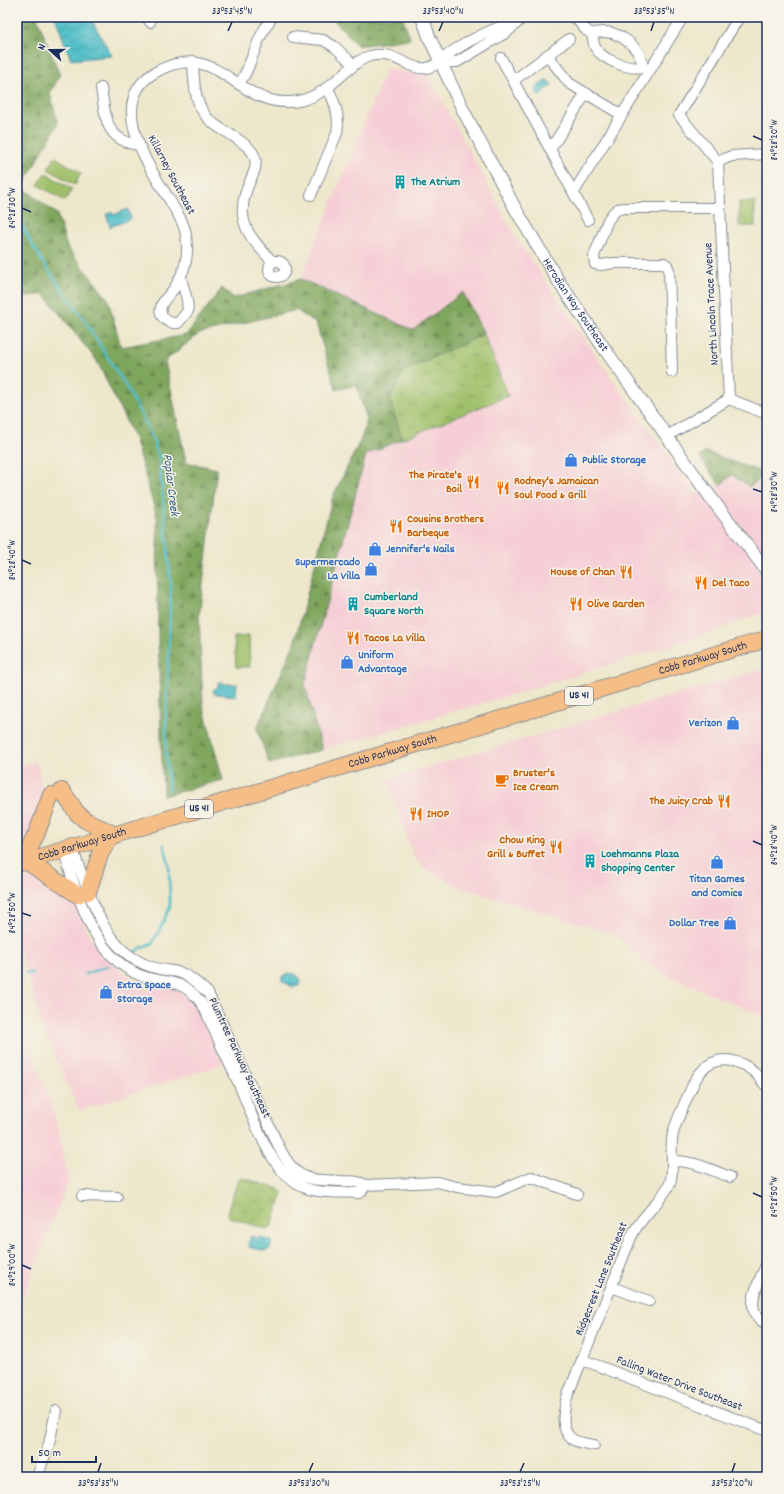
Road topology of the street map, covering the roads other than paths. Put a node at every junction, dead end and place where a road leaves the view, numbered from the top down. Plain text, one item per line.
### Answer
1 (272, 17) edge
2 (422, 17) edge
3 (574, 17) edge
4 (739, 17) edge
5 (522, 19) edge
6 (678, 19) edge
7 (592, 34) junction
8 (292, 37) dead end
9 (569, 39) dead end
10 (547, 55) junction
11 (501, 58) dead end
12 (193, 61) junction
13 (441, 62) junction
14 (354, 65) junction
15 (646, 69) junction
16 (513, 81) junction
17 (239, 84) junction
18 (101, 88) dead end
19 (328, 88) junction
20 (586, 93) junction
21 (622, 115) junction
22 (139, 145) junction
23 (550, 150) junction
24 (767, 154) edge
25 (718, 162) junction
26 (574, 192) junction
27 (311, 195) dead end
28 (720, 208) junction
29 (588, 220) dead end
30 (273, 262) dead end
31 (181, 278) dead end
32 (672, 372) dead end
33 (729, 399) junction
34 (767, 414) edge
35 (667, 436) junction
36 (767, 571) edge
37 (767, 639) edge
38 (113, 835) junction
39 (68, 849) junction
40 (21, 862) edge
41 (83, 894) junction
42 (765, 1085) dead end
43 (672, 1161) junction
44 (730, 1177) dead end
45 (577, 1194) dead end
46 (82, 1196) dead end
47 (117, 1197) dead end
48 (767, 1263) edge
49 (612, 1286) junction
50 (649, 1301) dead end
51 (767, 1324) edge
52 (583, 1360) junction
53 (56, 1411) dead end
54 (767, 1431) edge
55 (594, 1445) dead end
56 (40, 1476) edge

1 - 17 street
2 - 13 street, Herodian Way Southeast
3 - 7 street
4 - 25 street
5 - 13 street
6 - 15 street
7 - 15 street
7 - 15 street
8 - 14 street
9 - 10 street
10 - 16 street
10 - 20 street
11 - 16 street
12 - 17 street, Killarney Southeast
12 - 22 street, Killarney Southeast
12 - 30 street
13 - 14 street, Killarney Southeast
13 - 35 street, Herodian Way Southeast
14 - 19 street, Killarney Southeast
15 - 21 street
16 - 23 street
17 - 19 street, Killarney Southeast
18 - 22 street
19 - 27 street
20 - 21 street
20 - 23 street
21 - 26 street
22 - 31 street, Killarney Southeast
23 - 26 street
24 - 25 street
25 - 28 street, North Lincoln Trace Avenue
26 - 29 street
28 - 32 street
28 - 33 street, North Lincoln Trace Avenue
33 - 34 street
33 - 35 street
35 - 36 street, Herodian Way Southeast
37 - 38 main road, Cobb Parkway South / US 41
38 - 39 main road, Cobb Parkway South / US 41
38 - 40 main road
38 - 41 main road
39 - 40 main road, Cobb Parkway South / US 41
39 - 41 street, Plumtree Parkway Southeast
40 - 41 main road
41 - 45 street, Plumtree Parkway Southeast
42 - 43 street, Ridgecrest Lane Southeast
43 - 44 street
43 - 49 street, Ridgecrest Lane Southeast
46 - 47 street
48 - 51 street
49 - 50 street
49 - 52 street, Ridgecrest Lane Southeast
52 - 54 street, Falling Water Drive Southeast
52 - 55 street, Ridgecrest Lane Southeast
53 - 56 street

